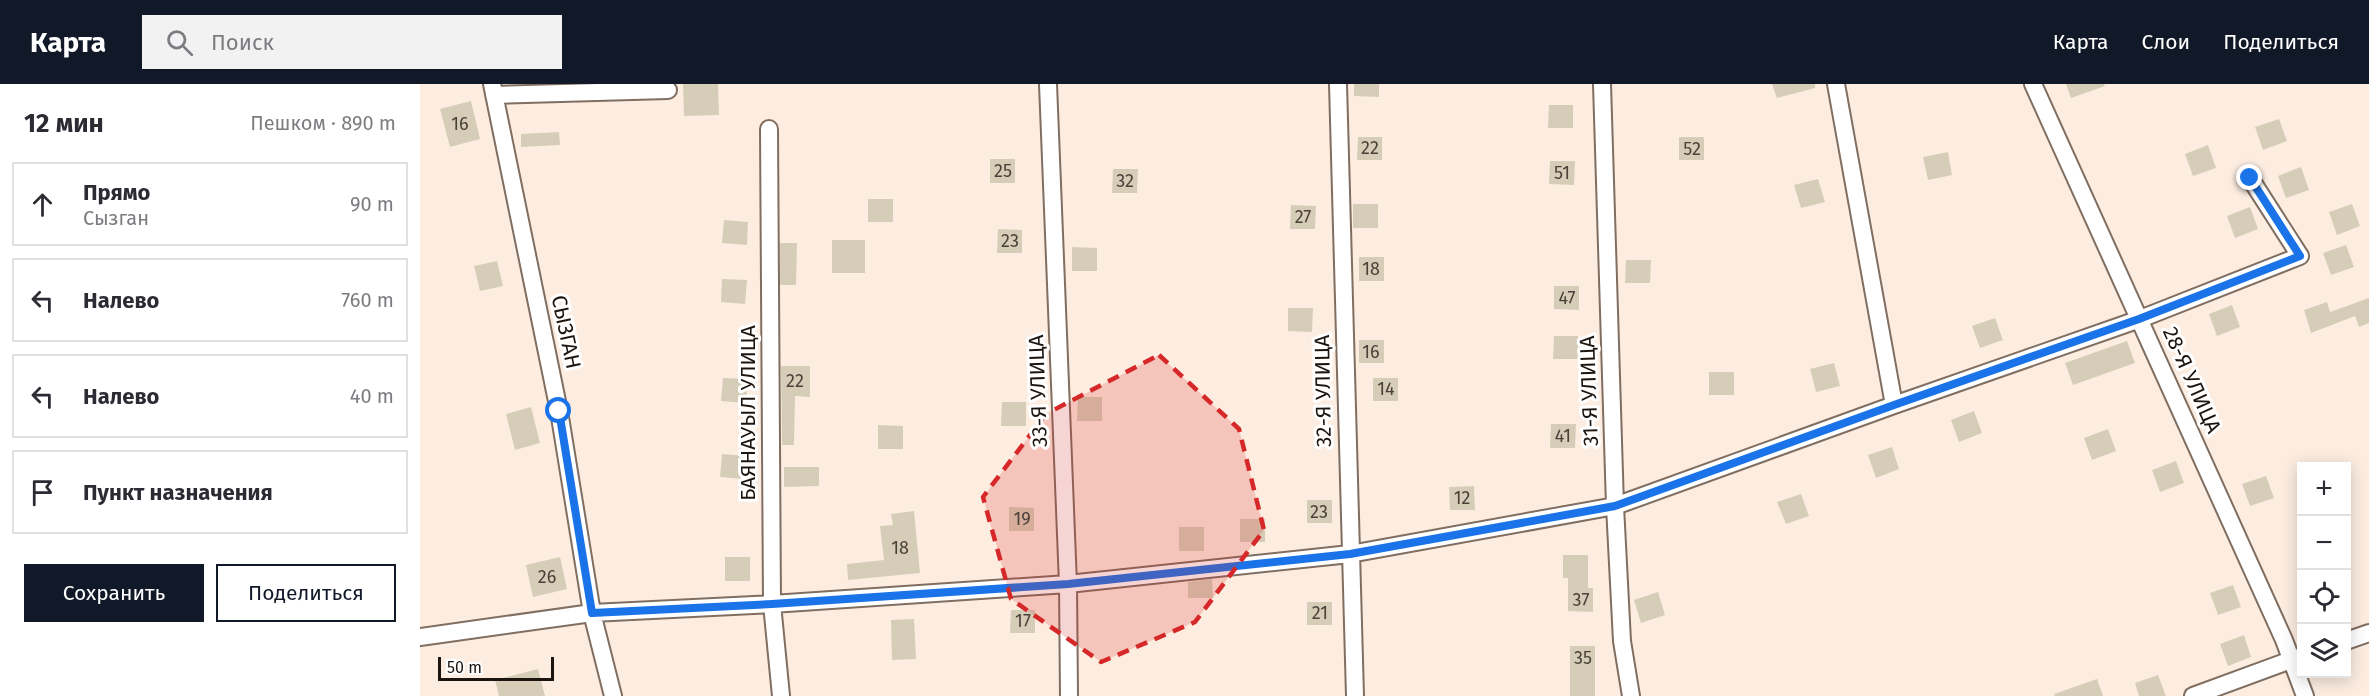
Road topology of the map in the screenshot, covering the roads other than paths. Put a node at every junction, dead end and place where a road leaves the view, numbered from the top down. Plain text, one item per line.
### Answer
1 (1048, 84) edge
2 (1338, 84) edge
3 (1602, 84) edge
4 (1836, 84) edge
5 (2032, 84) edge
6 (493, 89) edge
7 (668, 90) dead end
8 (769, 129) dead end
9 (2250, 178) dead end
10 (2139, 319) junction
11 (1894, 405) junction
12 (1615, 506) junction
13 (1350, 554) junction
14 (1068, 584) junction
15 (772, 604) junction
16 (592, 613) junction
17 (2369, 633) edge
18 (420, 637) edge
19 (2351, 639) edge
20 (2296, 658) edge
21 (613, 696) edge
22 (781, 696) edge
23 (1069, 696) edge
24 (1355, 696) edge
25 (1631, 696) edge
26 (2193, 696) edge
27 (2305, 696) edge

1 - 14 street, 33-Я УЛИЦА
2 - 13 street, 32-Я УЛИЦА
3 - 12 street, 31-Я УЛИЦА
4 - 11 street
5 - 10 street, 28-Я УЛИЦА
6 - 7 street
6 - 16 street, СЫЗГАН
8 - 15 street, БАЯНАУЫЛ УЛИЦА
9 - 10 street
10 - 11 street
10 - 20 street, 28-Я УЛИЦА
11 - 12 street
12 - 13 street
12 - 25 street, 31-Я УЛИЦА
13 - 14 street
13 - 24 street, 32-Я УЛИЦА
14 - 15 street
14 - 23 street, 33-Я УЛИЦА
15 - 16 street
15 - 22 street, БАЯНАУЫЛ УЛИЦА
16 - 18 street
16 - 21 street, СЫЗГАН
17 - 19 street
20 - 26 street
20 - 27 street, 28-Я УЛИЦА

